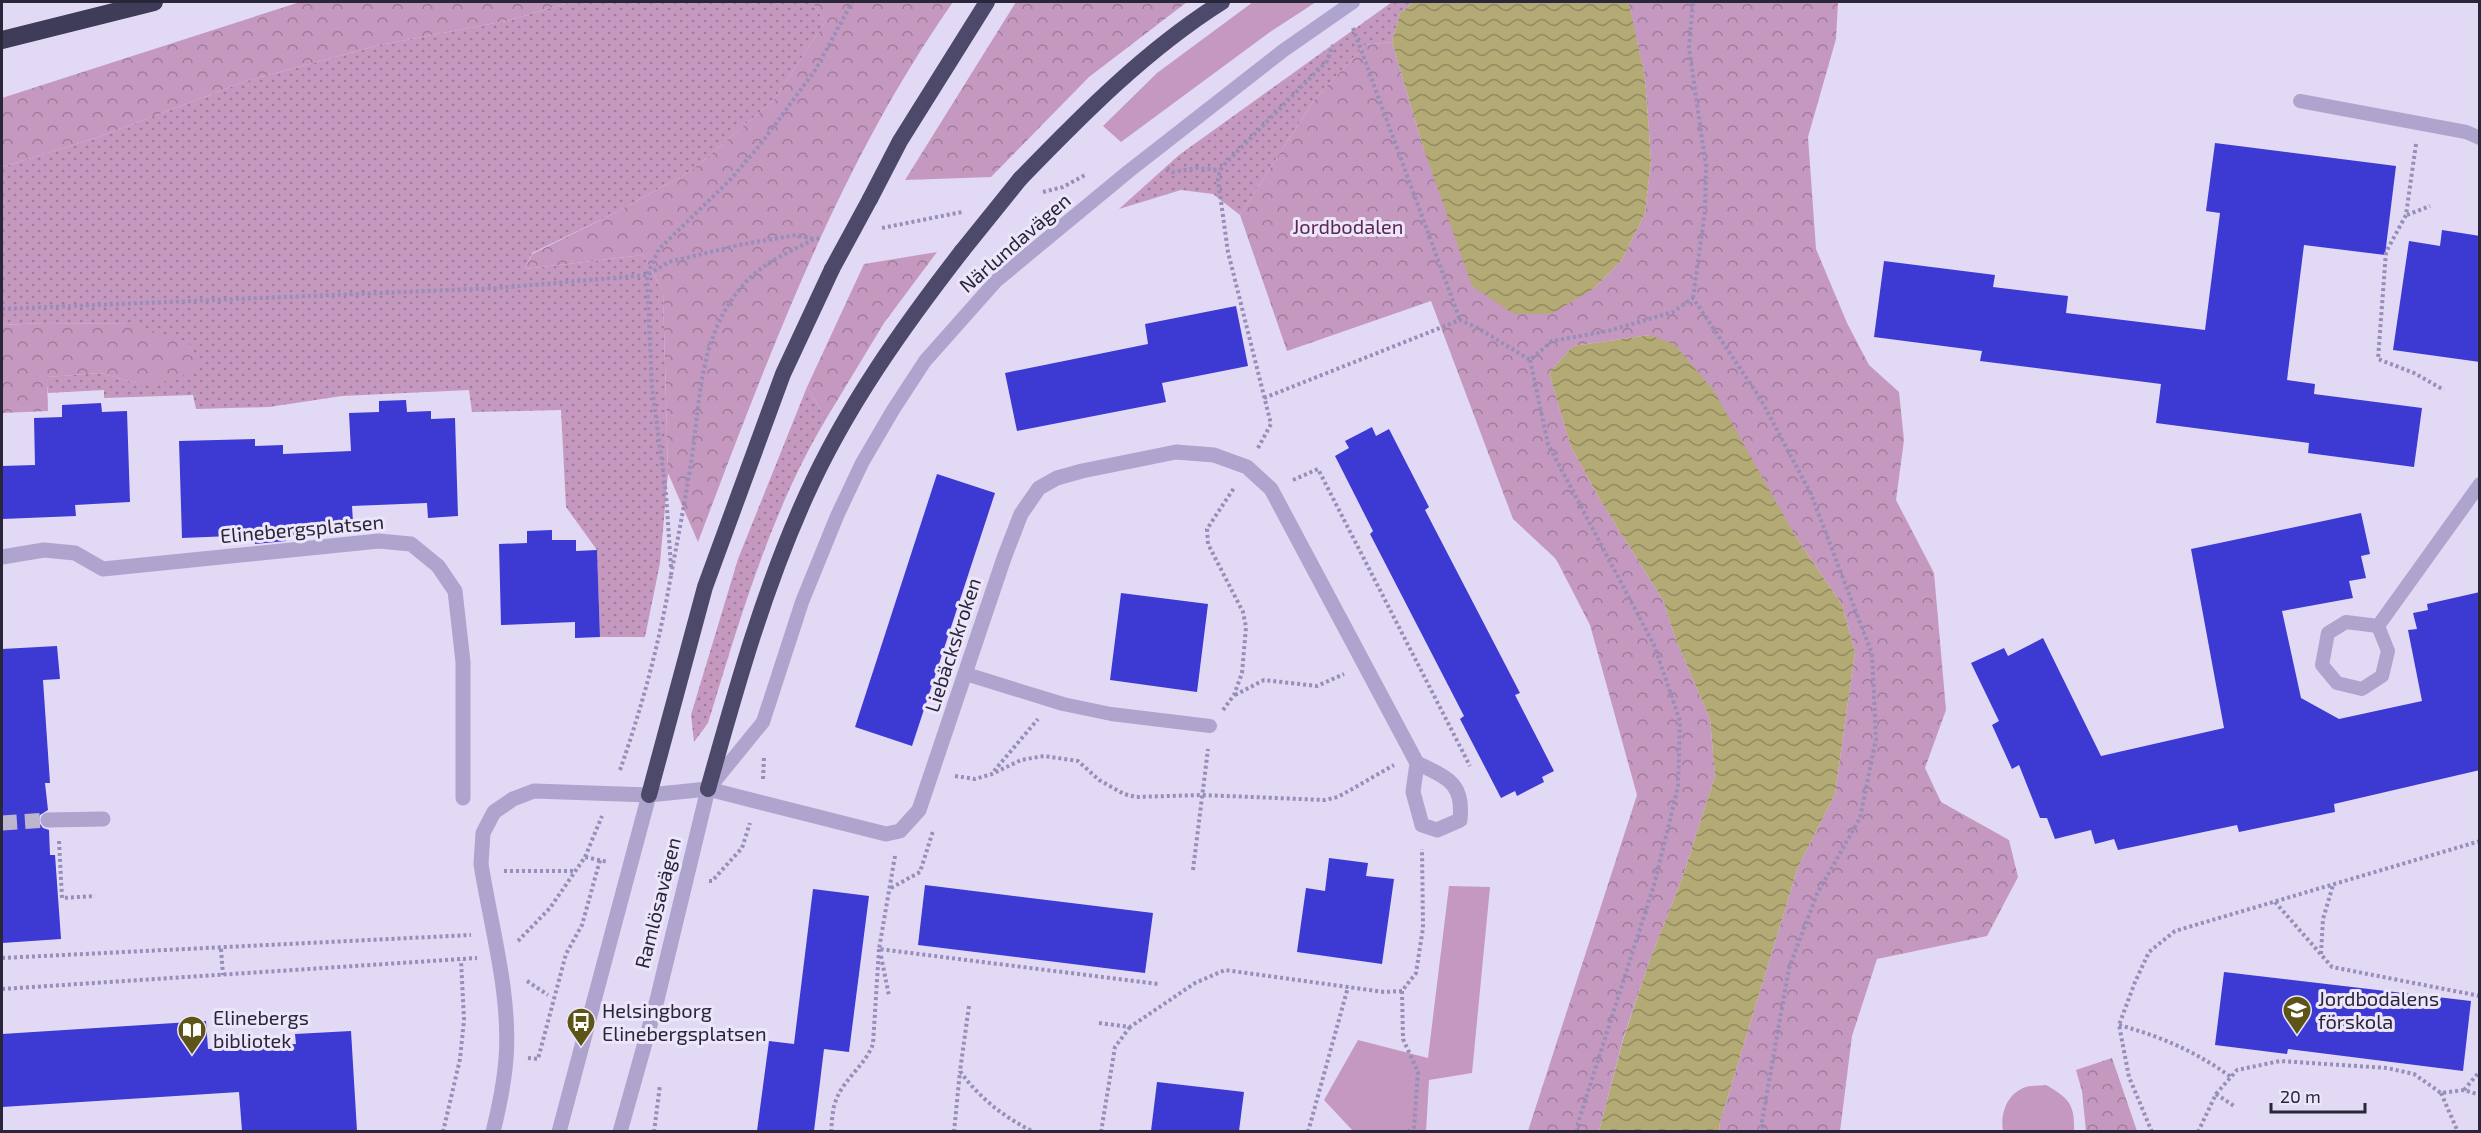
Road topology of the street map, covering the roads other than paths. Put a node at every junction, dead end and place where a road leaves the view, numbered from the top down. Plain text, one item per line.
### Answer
1 (154, 2) edge
2 (987, 2) edge
3 (1222, 2) edge
4 (1349, 4) edge
5 (2, 40) edge
6 (2300, 100) dead end
7 (2480, 138) edge
8 (2480, 484) edge
9 (2, 557) edge
10 (2378, 626) junction
11 (966, 674) junction
12 (1210, 726) road end
13 (1415, 759) junction
14 (708, 789) junction
15 (649, 795) junction
16 (463, 798) dead end
17 (103, 819) dead end
18 (48, 820) tunnel mouth
19 (493, 1131) edge
20 (559, 1131) edge
21 (620, 1131) edge

1 - 5 highway
2 - 15 highway, bridge
3 - 14 highway, bridge
4 - 14 lane, Närlundavägen
6 - 7 lane
8 - 10 lane
9 - 16 street, Elinebergsplatsen
10 - 10 lane
11 - 12 lane
11 - 13 street, Liebäckskroken
11 - 14 street, Liebäckskroken
13 - 13 street
14 - 15 street
14 - 21 street, Ramlösavägen
15 - 19 street
15 - 20 street, Ramlösavägen
17 - 18 street

